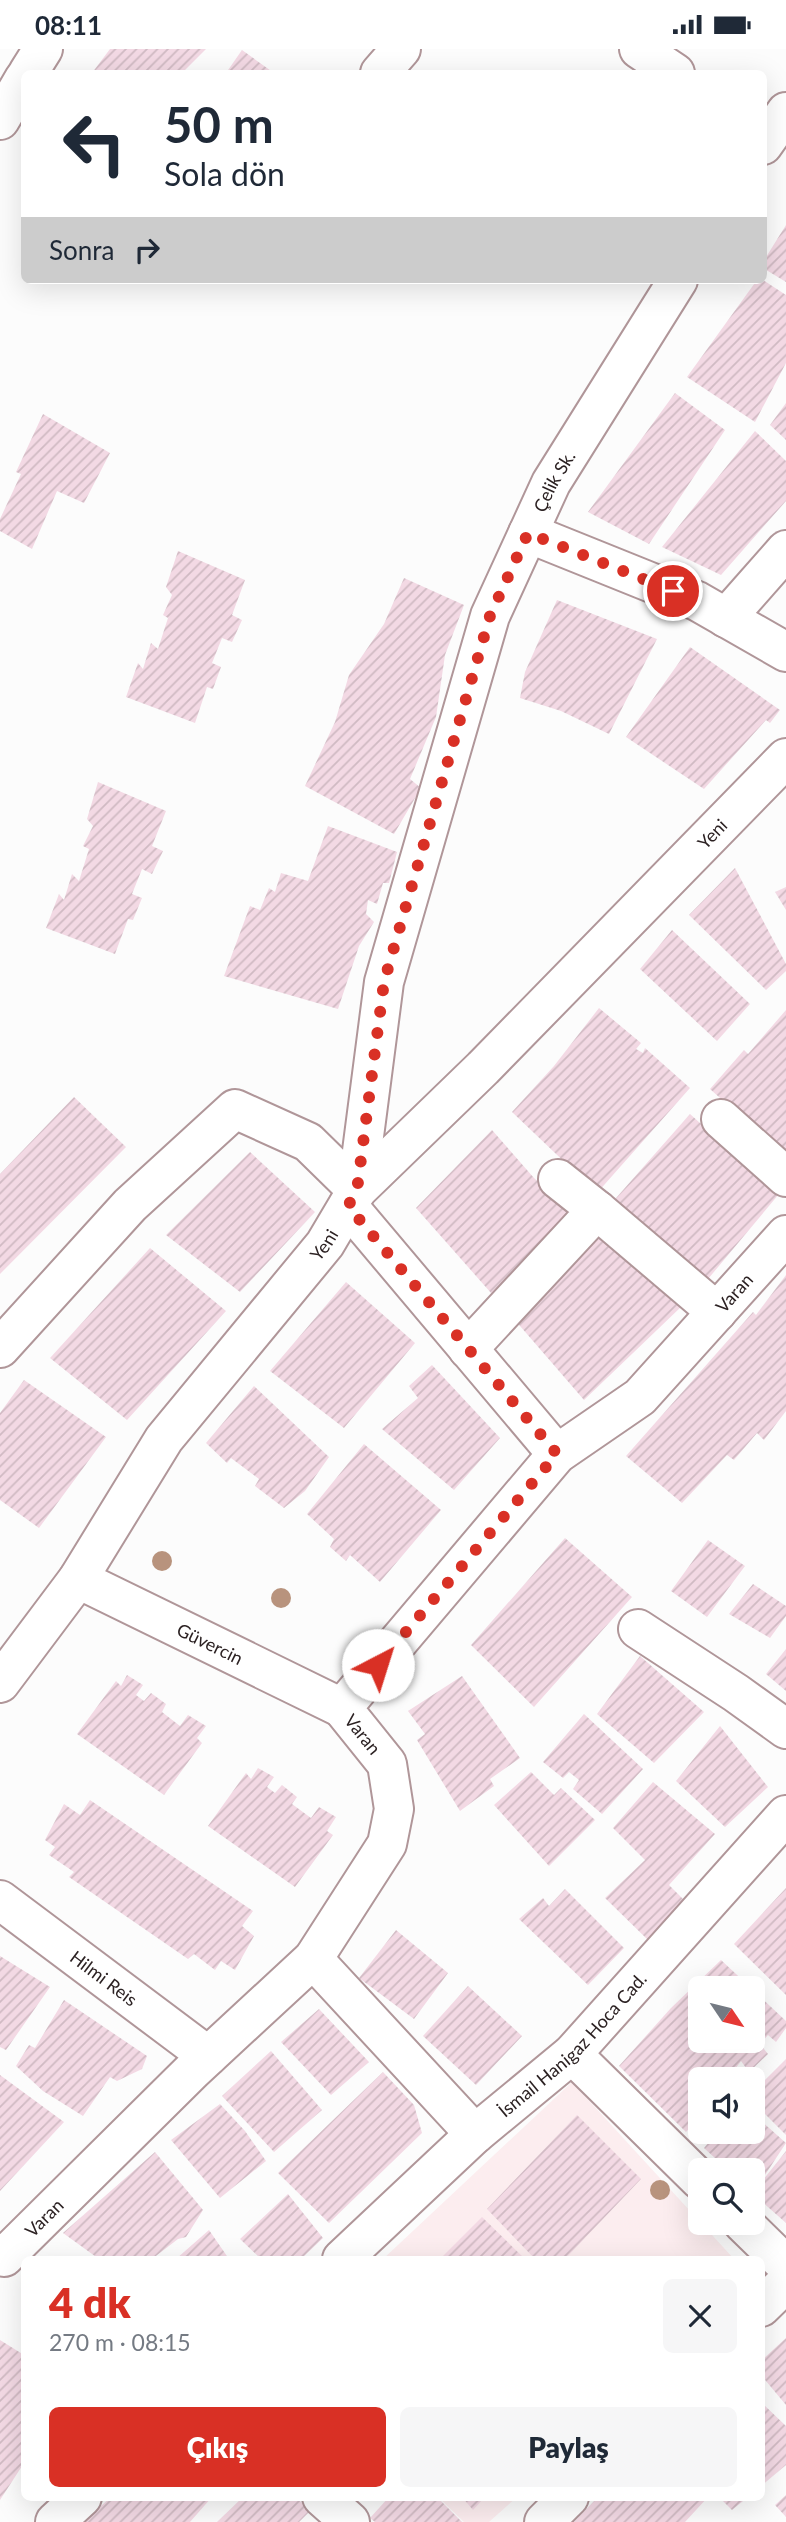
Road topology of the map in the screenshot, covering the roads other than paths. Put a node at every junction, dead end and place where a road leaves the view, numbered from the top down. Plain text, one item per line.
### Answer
1 (43, 49) edge
2 (401, 49) edge
3 (639, 49) edge
4 (30, 70) edge
5 (383, 70) edge
6 (670, 70) edge
7 (21, 84) edge
8 (0, 120) edge
9 (675, 284) edge
10 (528, 533) junction
11 (786, 550) edge
12 (726, 618) junction
13 (786, 652) edge
14 (786, 758) edge
15 (721, 1119) dead end
16 (786, 1177) edge
17 (558, 1179) dead end
18 (352, 1198) junction
19 (597, 1210) junction
20 (786, 1235) edge
21 (717, 1312) junction
22 (0, 1348) edge
23 (468, 1349) junction
24 (557, 1454) junction
25 (78, 1579) junction
26 (638, 1629) dead end
27 (0, 1683) edge
28 (342, 1707) junction
29 (786, 1729) edge
30 (786, 1815) edge
31 (0, 1900) edge
32 (313, 1959) junction
33 (572, 2054) junction
34 (208, 2056) junction
35 (475, 2134) junction
36 (688, 2168) edge
37 (755, 2235) edge
38 (345, 2256) edge
39 (10, 2261) edge
40 (786, 2265) edge
41 (786, 2283) edge
42 (765, 2303) edge
43 (78, 2501) edge
44 (326, 2501) edge
45 (565, 2501) edge
46 (55, 2522) edge
47 (350, 2522) edge
48 (544, 2522) edge

1 - 4 street
2 - 5 street
3 - 6 street
7 - 8 street
9 - 10 street, Çelik Sk.
10 - 12 street
10 - 18 street, Çelik Sk.
11 - 12 street
12 - 13 street
14 - 18 street, Yeni
15 - 16 street
17 - 19 street
18 - 22 street
18 - 23 street
18 - 25 street, Yeni
19 - 21 street
19 - 23 street
20 - 21 street, Varan
21 - 24 street, Varan
23 - 24 street
24 - 28 street, Varan
25 - 27 street, Yeni
25 - 28 street, Güvercin
26 - 29 street
28 - 32 street, Varan
30 - 33 street, İsmail Hanigaz Hoca Cad.
31 - 34 street, Hilmi Reis
32 - 34 street, Varan
32 - 35 street
33 - 35 street, İsmail Hanigaz Hoca Cad.
33 - 36 street
34 - 39 street, Varan
35 - 38 street, İsmail Hanigaz Hoca Cad.
37 - 40 street
41 - 42 street
43 - 46 street
44 - 47 street
45 - 48 street

